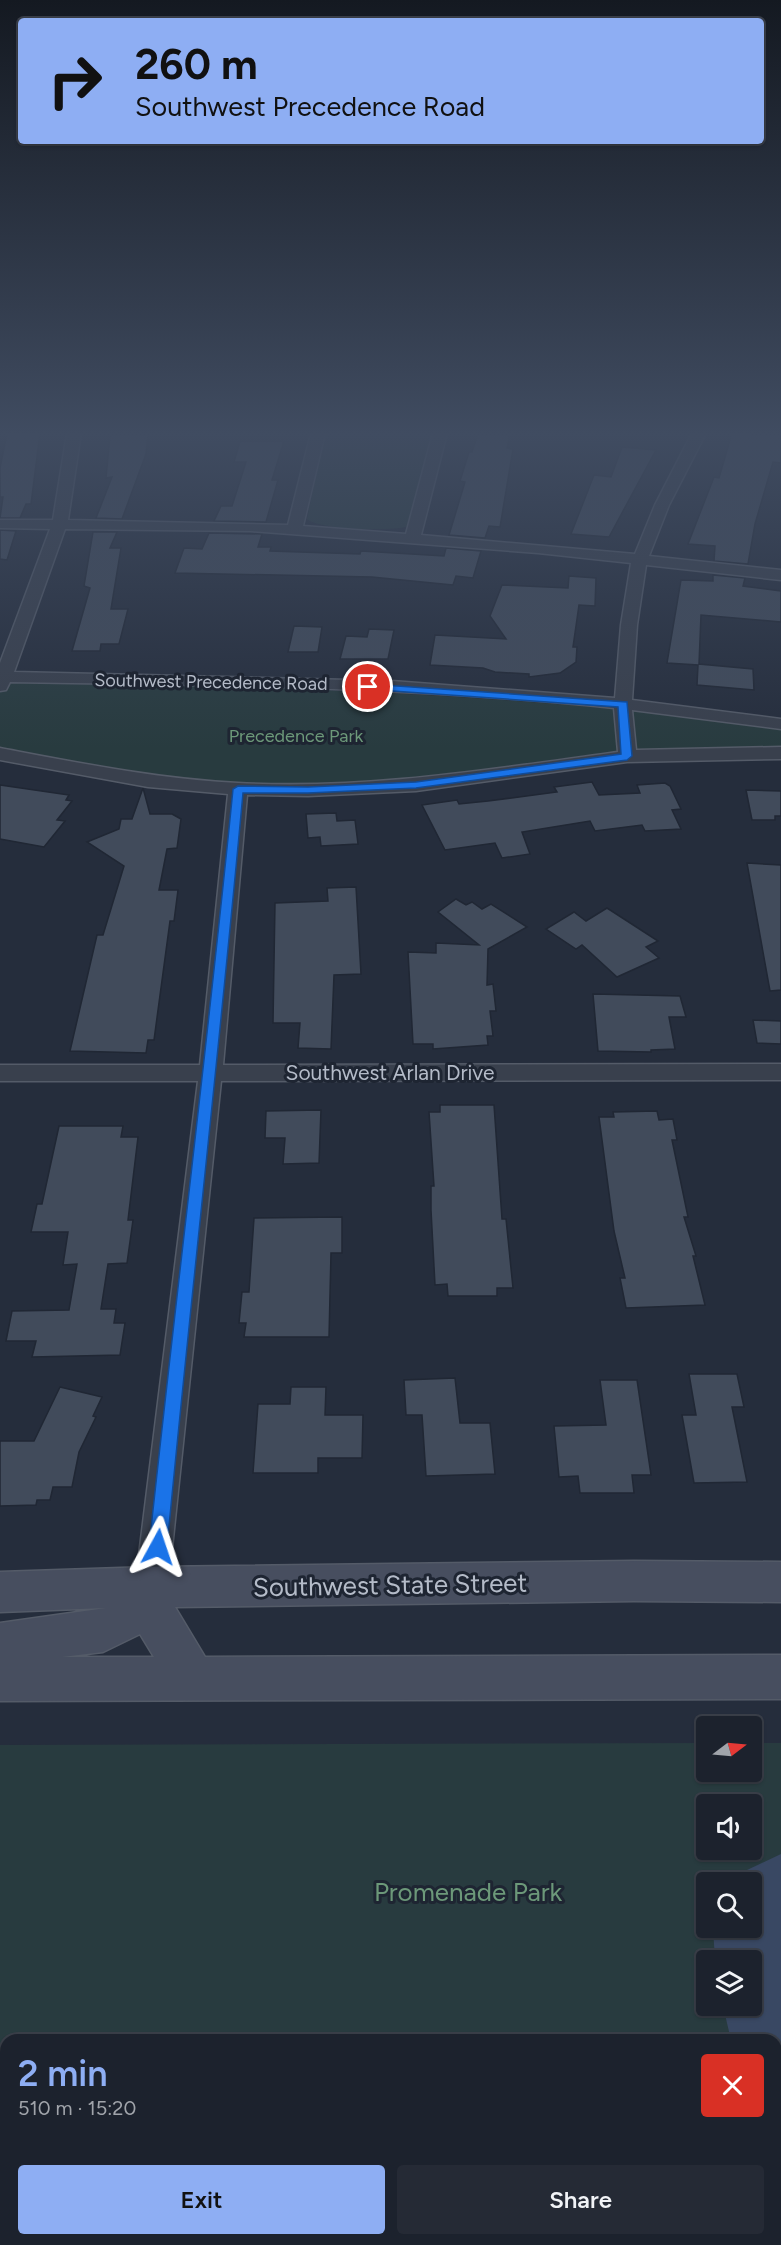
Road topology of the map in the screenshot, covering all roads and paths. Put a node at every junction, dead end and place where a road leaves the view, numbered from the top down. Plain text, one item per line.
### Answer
1 (54, 538) edge
2 (421, 538) edge
3 (650, 538) edge
4 (639, 560) junction
5 (781, 575) edge
6 (2, 680) edge
7 (623, 705) junction
8 (781, 724) edge
9 (781, 753) edge
10 (0, 754) edge
11 (627, 756) junction
12 (238, 789) junction
13 (211, 1072) junction
14 (781, 1072) edge
15 (0, 1073) edge
16 (781, 1582) edge
17 (151, 1587) junction
18 (0, 1592) edge
19 (0, 1644) edge
20 (781, 1677) edge
21 (193, 1678) junction
22 (0, 1679) edge

1 - 6 street
2 - 4 street
3 - 4 street
4 - 5 street
4 - 7 street
6 - 7 street, Southwest Precedence Road
7 - 8 street, Southwest Precedence Road
7 - 11 street
9 - 11 street
10 - 12 street
11 - 12 street
12 - 13 street
13 - 14 street, Southwest Arlan Drive
13 - 15 street, Southwest Arlan Drive
13 - 17 street
16 - 17 main road, Southwest State Street
17 - 18 main road, Southwest State Street
17 - 19 main road
17 - 21 main road
20 - 21 main road
21 - 22 main road

